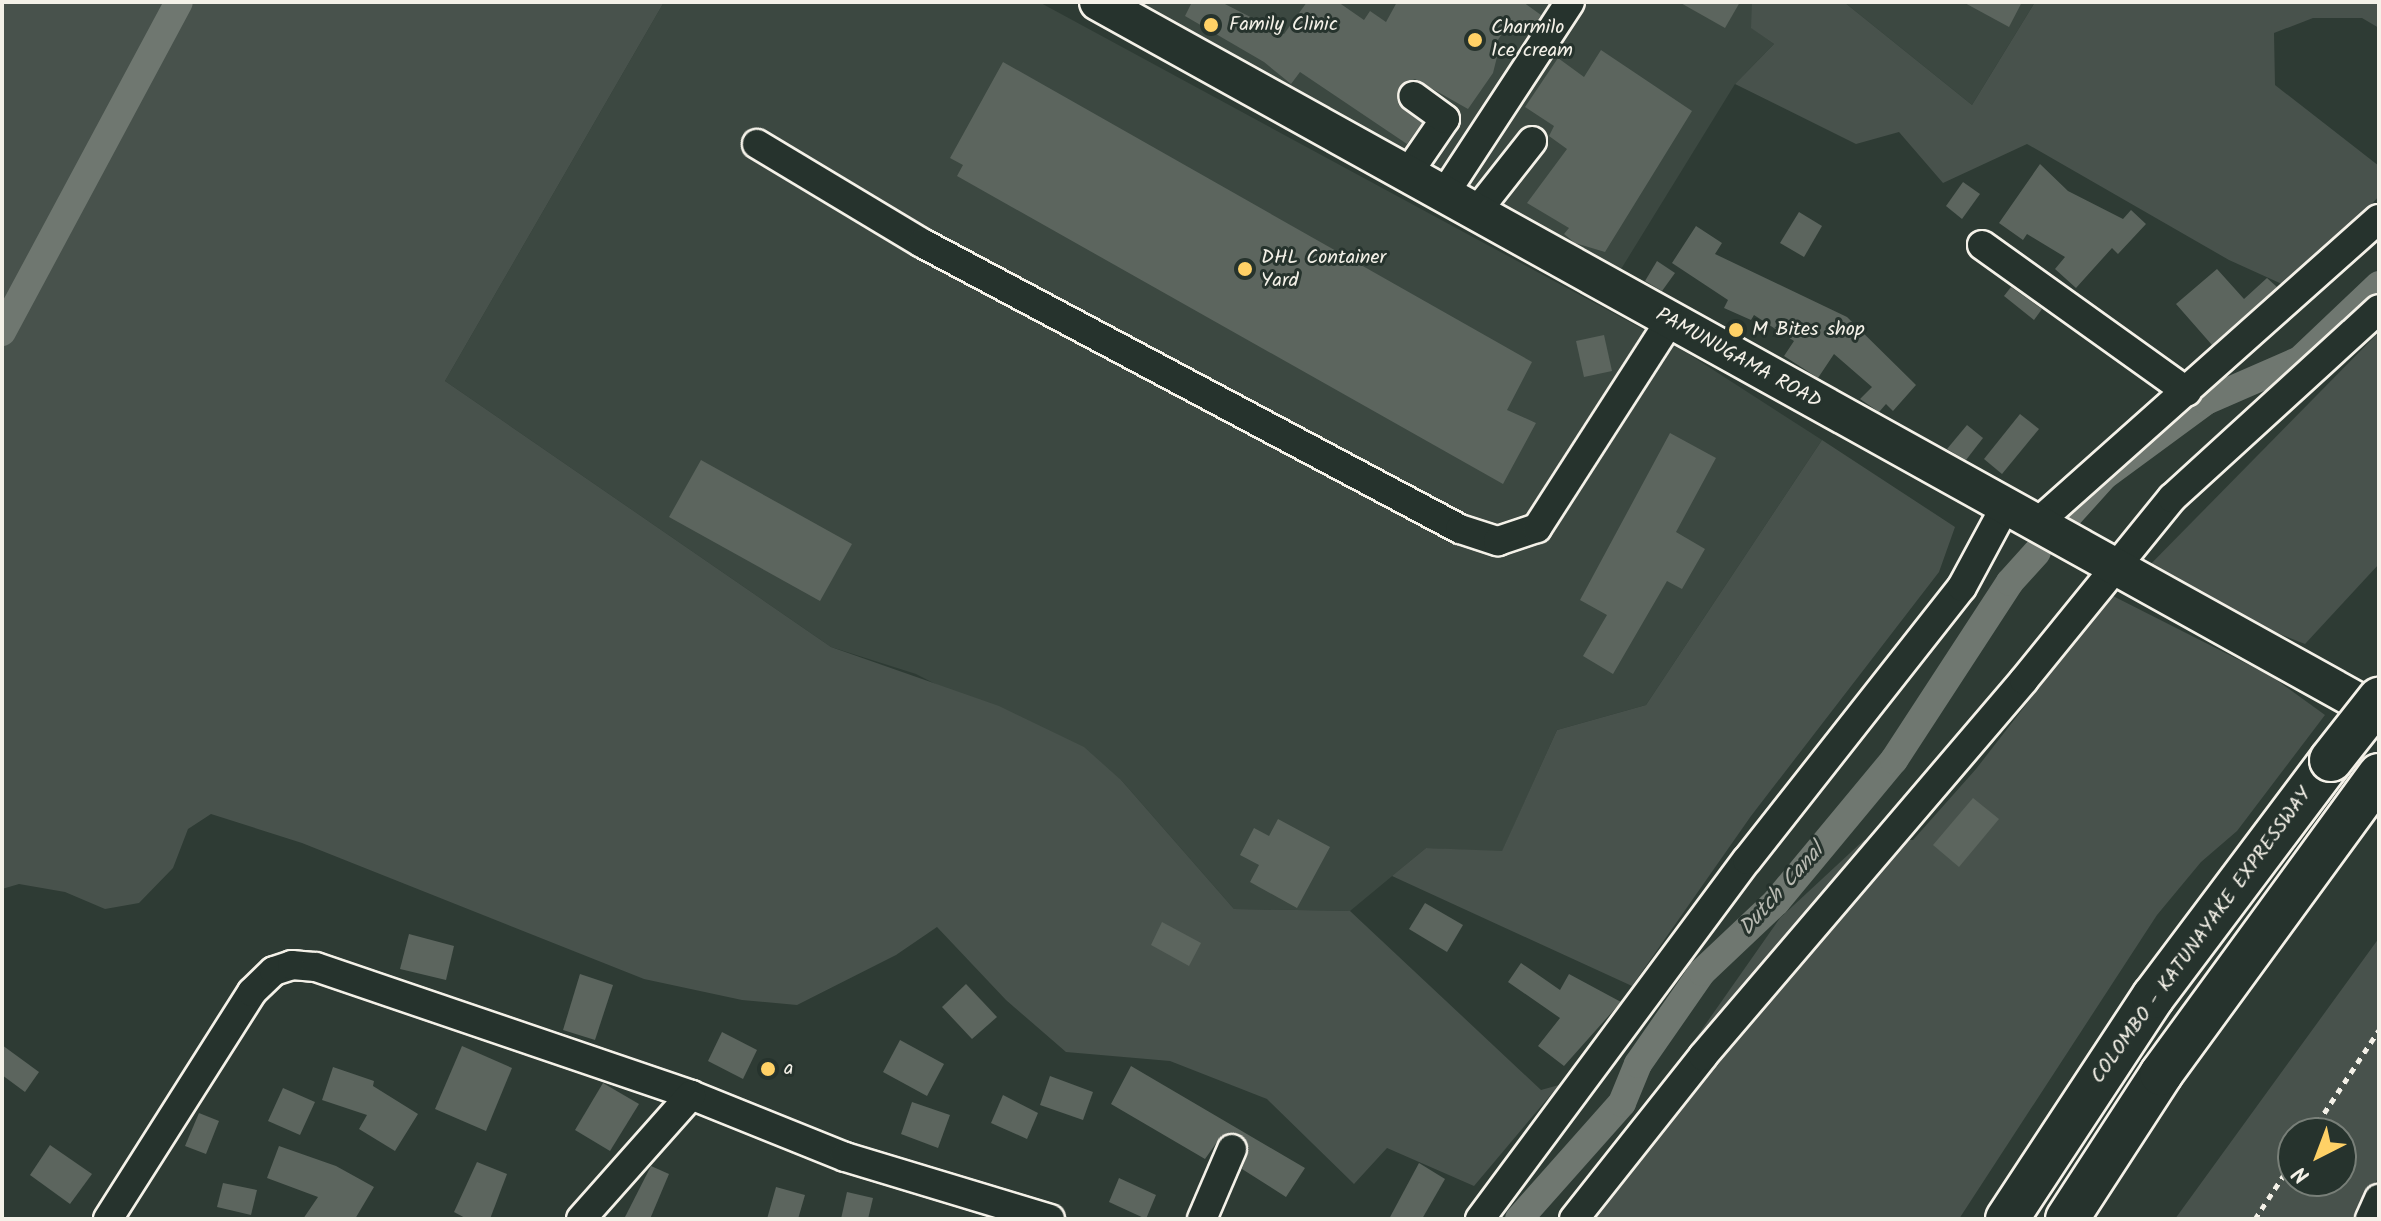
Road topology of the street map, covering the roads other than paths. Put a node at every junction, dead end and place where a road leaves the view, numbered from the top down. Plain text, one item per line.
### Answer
1 (1098, 2) edge
2 (1570, 2) edge
3 (1413, 96) dead end
4 (1532, 141) dead end
5 (757, 144) dead end
6 (1408, 173) junction
7 (1445, 193) junction
8 (1477, 211) junction
9 (2379, 219) edge
10 (1982, 245) dead end
11 (2379, 309) edge
12 (1670, 321) junction
13 (2187, 392) junction
14 (2020, 517) junction
15 (2117, 568) junction
16 (2379, 699) edge
17 (2379, 713) edge
18 (2374, 781) edge
19 (691, 1095) junction
20 (1232, 1149) dead end
21 (2379, 1199) edge
22 (108, 1219) edge
23 (581, 1219) edge
24 (1050, 1219) edge
25 (1202, 1219) edge
26 (1480, 1219) edge
27 (1574, 1219) edge
28 (2007, 1219) edge
29 (2067, 1219) edge
30 (2370, 1219) edge

1 - 6 main road, PAMUNUGAMA ROAD
2 - 7 street
3 - 6 street
4 - 8 street
5 - 12 street
6 - 7 main road, PAMUNUGAMA ROAD
7 - 8 main road, PAMUNUGAMA ROAD
8 - 12 main road, PAMUNUGAMA ROAD
9 - 13 street
10 - 13 street
11 - 15 street
12 - 14 main road, PAMUNUGAMA ROAD
13 - 14 street
14 - 15 main road, PAMUNUGAMA ROAD
14 - 26 street
15 - 17 main road, PAMUNUGAMA ROAD
15 - 27 street
16 - 28 highway, COLOMBO - KATUNAYAKE EXPRESSWAY, bridge
18 - 29 highway
19 - 22 street
19 - 23 street
19 - 24 street
20 - 25 street
21 - 30 street

